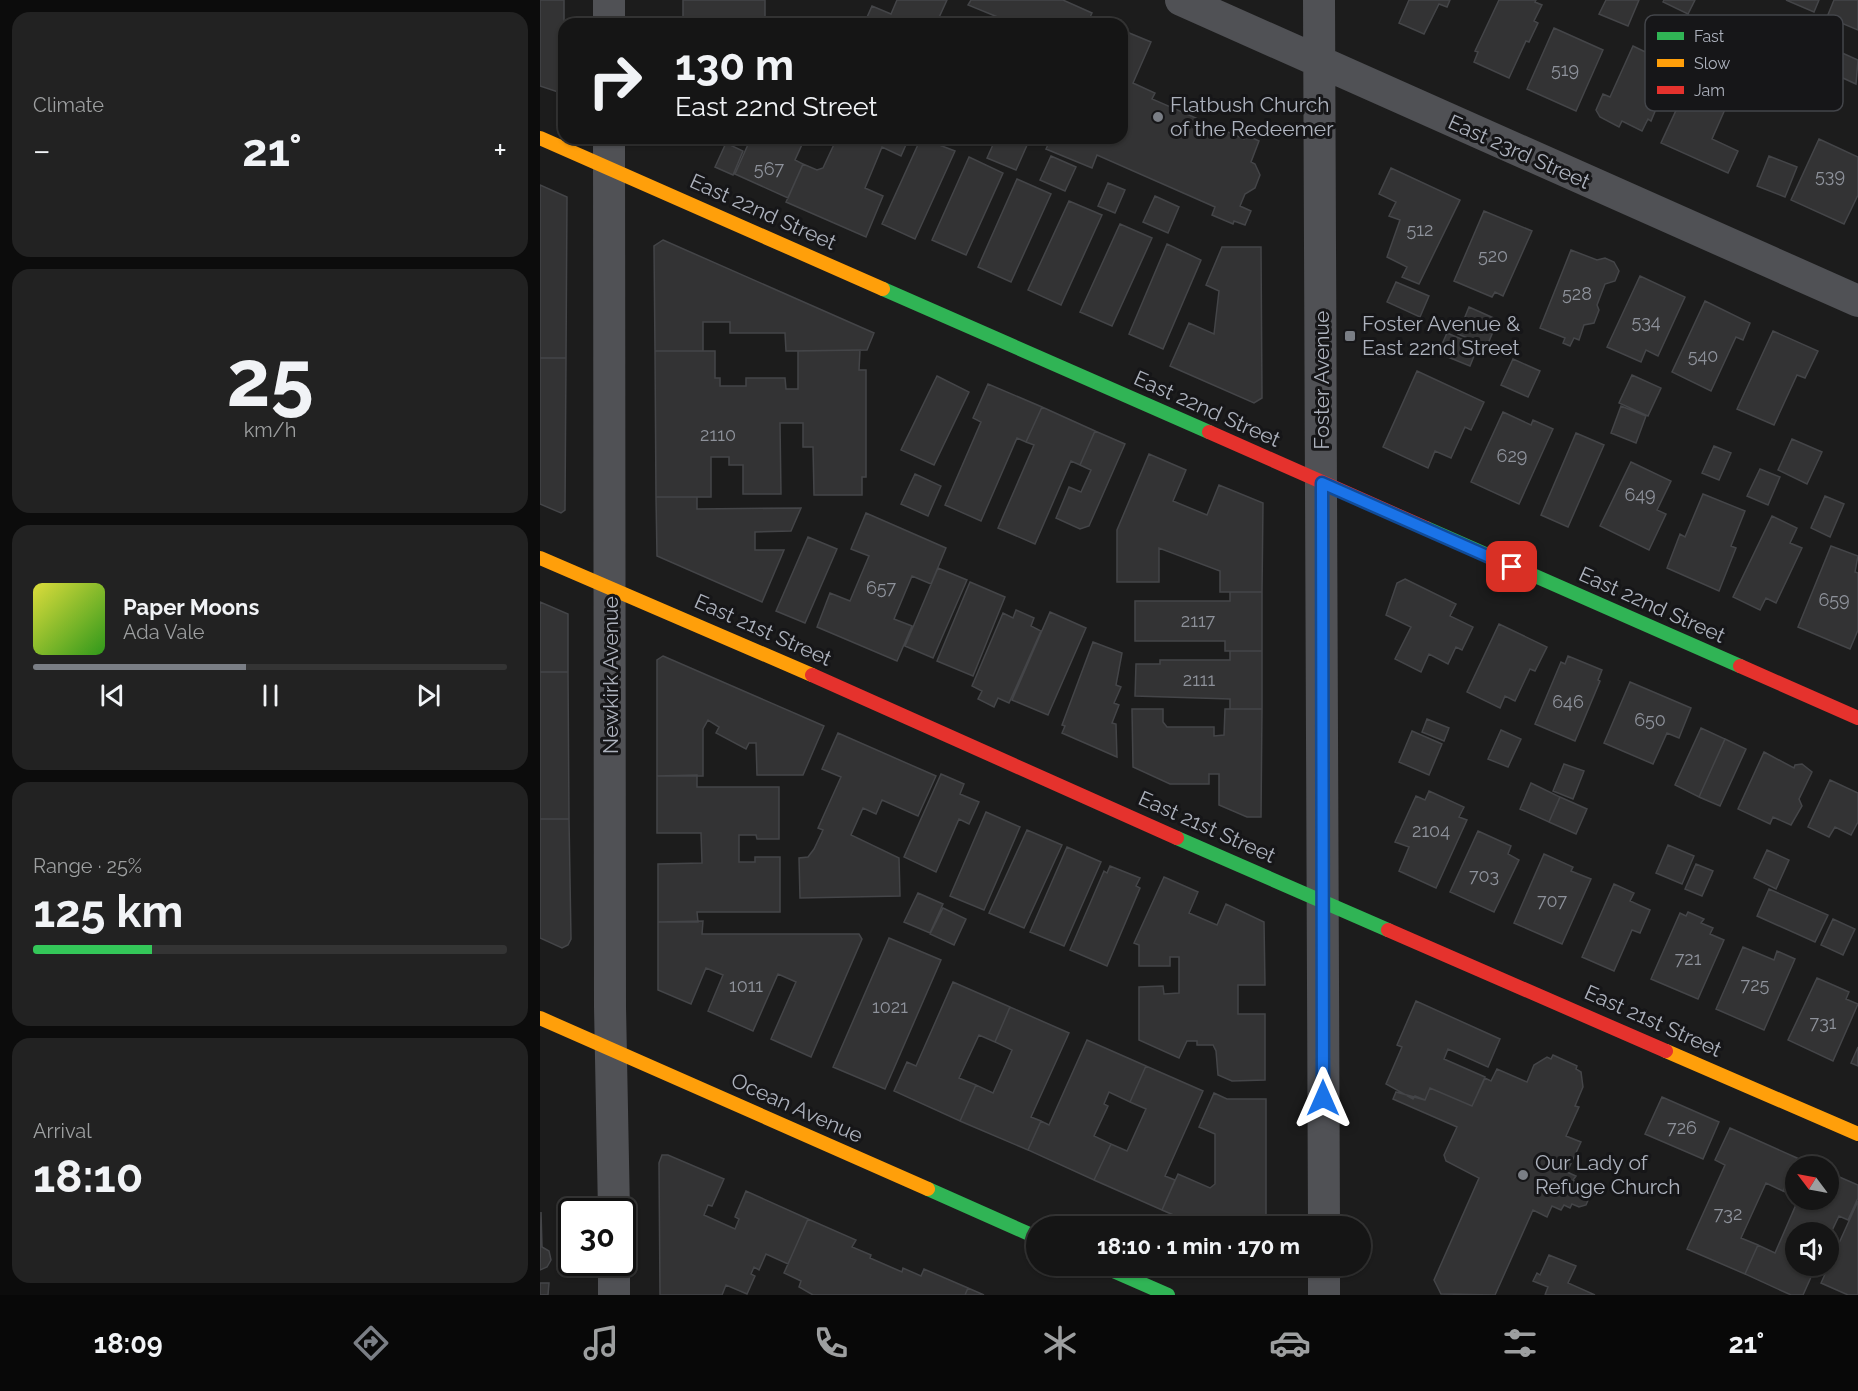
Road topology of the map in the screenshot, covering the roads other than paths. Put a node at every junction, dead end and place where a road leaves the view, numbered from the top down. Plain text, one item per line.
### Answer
1 (609, 0) edge
2 (1181, 0) edge
3 (1319, 0) edge
4 (609, 18) edge
5 (1320, 64) junction
6 (540, 138) edge
7 (558, 142) edge
8 (568, 144) edge
9 (609, 153) edge
10 (1858, 302) edge
11 (1322, 483) junction
12 (540, 558) edge
13 (611, 587) junction
14 (1858, 718) edge
15 (1322, 900) junction
16 (540, 1018) edge
17 (611, 1049) junction
18 (1858, 1134) edge
19 (614, 1198) edge
20 (1324, 1216) edge
21 (1026, 1233) edge
22 (614, 1276) edge
23 (1125, 1276) edge
24 (1324, 1276) edge
25 (614, 1295) edge
26 (1168, 1295) edge
27 (1324, 1295) edge

1 - 4 street
2 - 5 street, East 23rd Street
3 - 5 street, Foster Avenue
5 - 10 street, East 23rd Street
5 - 11 street, Foster Avenue
6 - 7 street, East 22nd Street
8 - 9 street, East 22nd Street
9 - 11 street, East 22nd Street
9 - 13 street, Newkirk Avenue
11 - 14 street, East 22nd Street
11 - 15 street, Foster Avenue
12 - 13 street, East 21st Street
13 - 15 street, East 21st Street
13 - 17 street, Newkirk Avenue
15 - 18 street, East 21st Street
15 - 20 street, Foster Avenue
16 - 17 street, Ocean Avenue
17 - 19 street, Newkirk Avenue
17 - 21 street, Ocean Avenue
22 - 25 street
23 - 26 street
24 - 27 street

